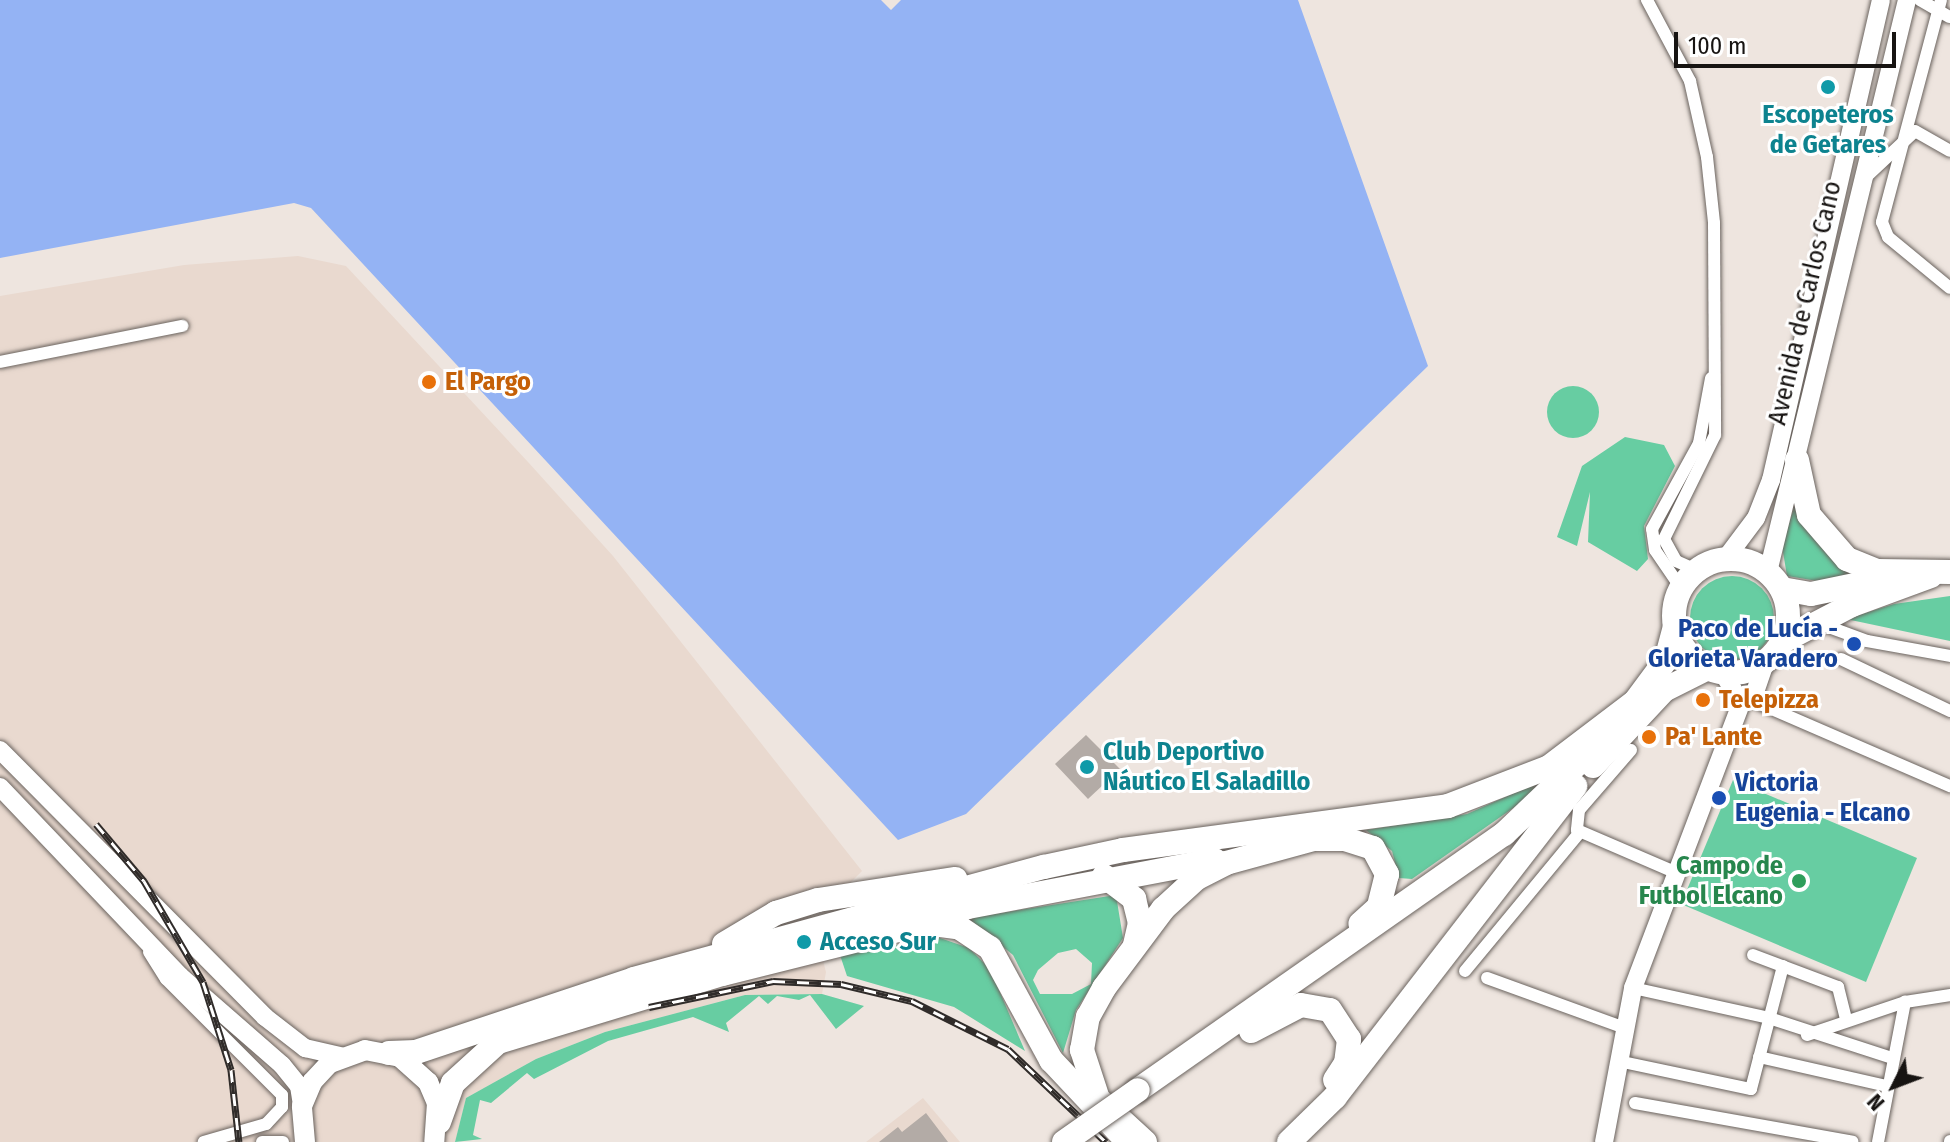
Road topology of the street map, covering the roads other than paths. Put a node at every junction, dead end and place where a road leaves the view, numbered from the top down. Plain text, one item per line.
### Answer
1 (1647, 0) edge
2 (1881, 0) edge
3 (1907, 0) edge
4 (1920, 0) edge
5 (1943, 5) edge
6 (1950, 17) edge
7 (1906, 136) junction
8 (1950, 151) edge
9 (1855, 195) junction
10 (1950, 288) edge
11 (182, 326) dead end
12 (1715, 351) junction
13 (0, 362) edge
14 (1797, 460) junction
15 (1726, 558) junction
16 (1931, 578) edge
17 (1688, 579) junction
18 (1775, 581) junction
19 (1815, 622) junction
20 (1675, 626) junction
21 (1783, 641) junction
22 (1950, 656) edge
23 (1841, 659) dead end
24 (1765, 663) junction
25 (1716, 670) junction
26 (1640, 698) junction
27 (1746, 702) junction
28 (1950, 711) edge
29 (0, 750) edge
30 (1631, 750) dead end
31 (1578, 782) junction
32 (1950, 786) edge
33 (0, 787) edge
34 (1579, 833) junction
35 (1259, 851) junction
36 (1044, 867) junction
37 (1677, 873) junction
38 (1116, 879) junction
39 (857, 892) junction
40 (957, 892) junction
41 (131, 923) junction
42 (926, 923) junction
43 (829, 925) junction
44 (1131, 950) junction
45 (1753, 955) dead end
46 (696, 961) junction
47 (1783, 966) junction
48 (1465, 971) dead end
49 (1487, 978) dead end
50 (1295, 982) junction
51 (1633, 988) junction
52 (1950, 995) edge
53 (1905, 1002) junction
54 (1769, 1018) junction
55 (1846, 1019) junction
56 (1625, 1028) junction
57 (1807, 1035) junction
58 (389, 1053) junction
59 (341, 1056) junction
60 (1759, 1057) junction
61 (1892, 1058) junction
62 (1618, 1061) junction
63 (1887, 1086) junction
64 (1141, 1093) junction
65 (1635, 1103) dead end
66 (302, 1106) junction
67 (437, 1135) edge
68 (1779, 1136) edge
69 (204, 1142) edge
70 (262, 1142) edge
71 (283, 1142) edge
72 (305, 1142) edge
73 (1064, 1142) edge
74 (1078, 1142) edge
75 (1128, 1142) edge
76 (1145, 1142) edge
77 (1272, 1142) edge
78 (1289, 1142) edge
79 (1604, 1142) edge
80 (1853, 1142) edge
81 (1878, 1142) edge

1 - 12 street
2 - 15 street, Avenida de Carlos Cano
3 - 9 street, Avenida de Carlos Cano
4 - 5 street
5 - 6 street
5 - 7 street
7 - 8 street
7 - 9 street
7 - 10 street
9 - 14 street, Avenida de Carlos Cano
11 - 13 street
12 - 17 street
12 - 17 street
14 - 16 highway
14 - 18 street, Avenida de Carlos Cano
15 - 17 highway
15 - 18 highway
16 - 18 highway
16 - 19 highway
17 - 20 highway
18 - 21 highway
19 - 21 highway
19 - 22 street
20 - 25 highway
20 - 26 highway
21 - 24 highway
23 - 28 street
24 - 25 highway
24 - 27 street
25 - 27 street
25 - 31 highway
26 - 36 highway
26 - 50 highway
27 - 32 street
27 - 37 street
29 - 59 street
30 - 34 street
31 - 64 highway
31 - 78 highway
33 - 41 street
34 - 37 street
34 - 48 street
35 - 38 highway
35 - 44 highway
35 - 50 highway
36 - 39 highway
36 - 40 highway
37 - 51 street
38 - 40 highway
38 - 42 highway
38 - 44 highway
39 - 43 highway
39 - 46 highway
40 - 43 highway
41 - 66 street
41 - 69 street
42 - 67 highway
42 - 75 highway
43 - 46 highway
44 - 76 highway
45 - 47 street
46 - 58 highway
47 - 54 street
47 - 55 street
49 - 56 street
50 - 64 highway
51 - 54 street
51 - 56 street
52 - 53 street
53 - 55 street
53 - 61 street
54 - 57 street
54 - 60 street
55 - 57 street
56 - 62 street
57 - 61 street
58 - 59 main road
58 - 67 main road
59 - 66 main road
60 - 62 street
60 - 63 street
61 - 63 street
62 - 79 street
63 - 81 street
64 - 73 highway, bridge
64 - 74 highway
64 - 77 highway
65 - 68 street
66 - 72 main road
68 - 80 street
70 - 71 street

